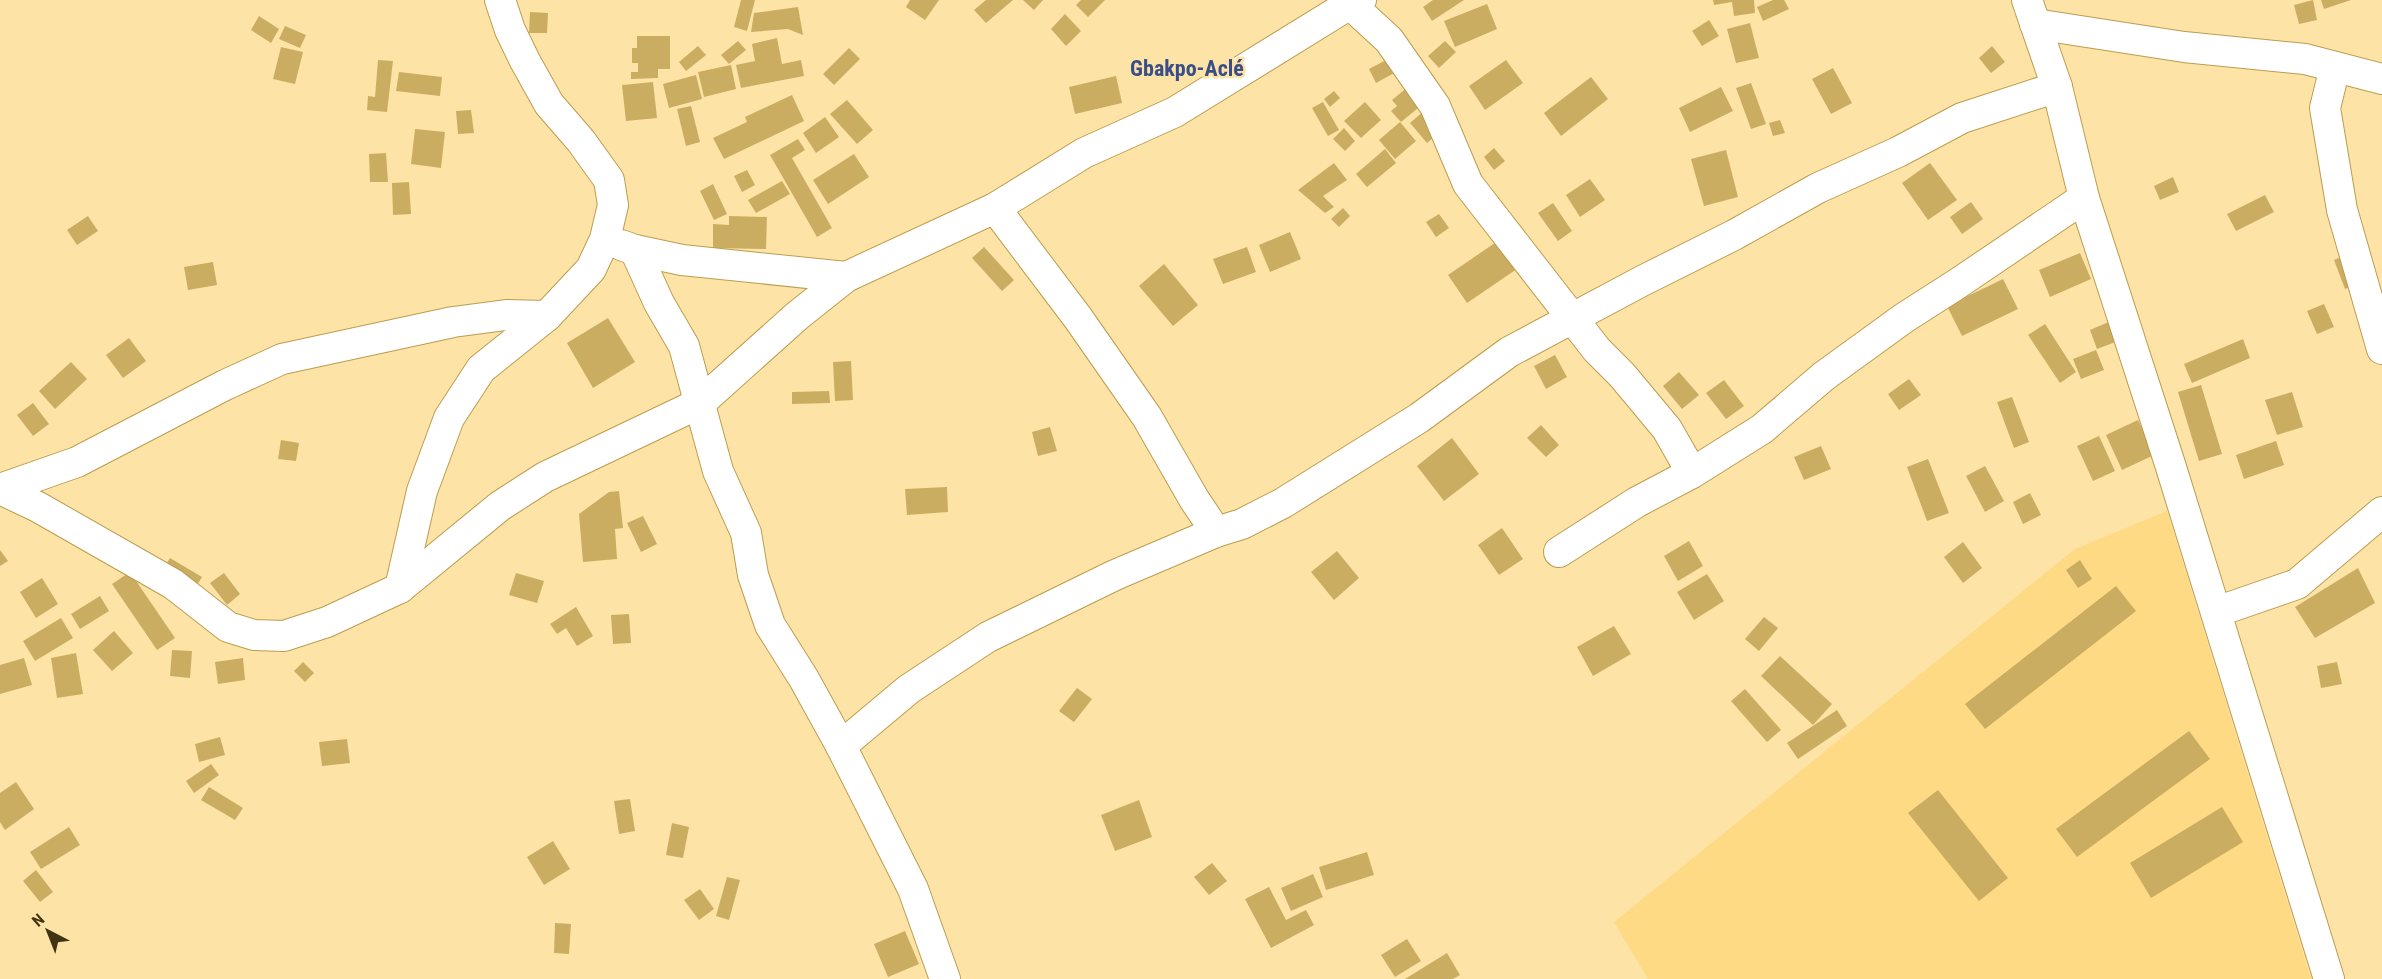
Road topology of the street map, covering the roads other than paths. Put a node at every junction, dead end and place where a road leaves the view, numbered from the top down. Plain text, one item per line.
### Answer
1 (507, 1) edge
2 (1355, 2) edge
3 (2031, 12) edge
4 (2335, 67) junction
5 (2377, 73) edge
6 (2056, 87) junction
7 (2084, 198) junction
8 (995, 208) junction
9 (604, 239) junction
10 (635, 250) junction
11 (846, 277) junction
12 (547, 316) junction
13 (1573, 318) junction
14 (2382, 349) edge
15 (700, 403) junction
16 (1692, 473) junction
17 (0, 489) edge
18 (2382, 512) edge
19 (1216, 532) junction
20 (1559, 552) dead end
21 (400, 588) junction
22 (2216, 612) junction
23 (841, 746) junction
24 (945, 979) edge
25 (2329, 979) edge

1 - 9 street
2 - 8 street
2 - 13 street
3 - 4 street
3 - 6 street
4 - 5 street
4 - 14 street
6 - 7 street
6 - 13 street
7 - 16 street
7 - 22 street
8 - 11 street
8 - 19 street
9 - 10 street
9 - 12 street
10 - 11 street
10 - 15 street
11 - 15 street
12 - 17 street
12 - 21 street
13 - 16 street
13 - 19 street
15 - 21 street
15 - 23 street
16 - 20 street
17 - 21 street
18 - 22 street
19 - 23 street
22 - 25 street
23 - 24 street

